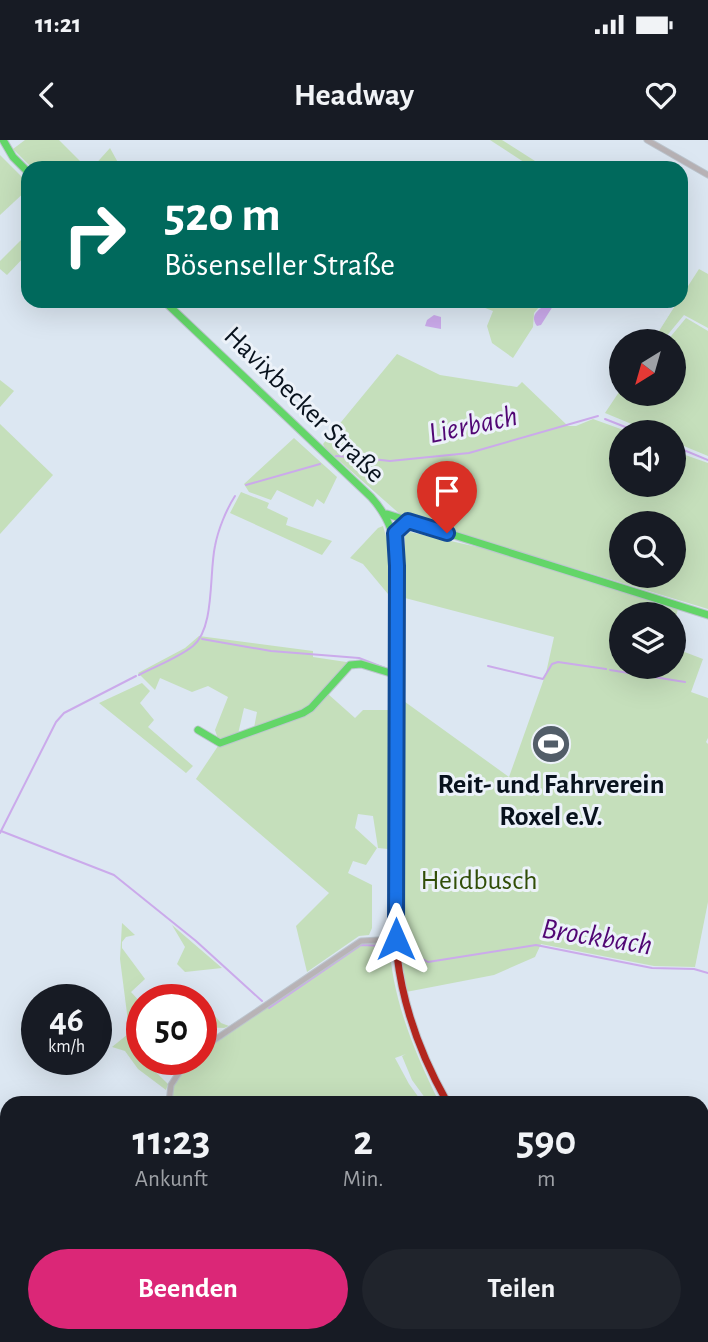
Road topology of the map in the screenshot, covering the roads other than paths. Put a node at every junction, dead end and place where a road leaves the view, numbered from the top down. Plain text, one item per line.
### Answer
1 (647, 140) edge
2 (2, 141) edge
3 (684, 161) edge
4 (688, 164) edge
5 (21, 165) edge
6 (708, 175) edge
7 (171, 308) edge
8 (386, 514) junction
9 (408, 521) junction
10 (395, 533) junction
11 (708, 615) edge
12 (397, 675) junction
13 (198, 730) dead end
14 (396, 939) junction
15 (217, 1038) edge
16 (178, 1075) edge
17 (170, 1096) edge
18 (444, 1096) edge

1 - 3 street
2 - 5 main road
4 - 6 street
7 - 8 main road, Havixbecker Straße
8 - 9 main road
8 - 10 main road, Havixbecker Straße
9 - 10 main road
9 - 11 main road
10 - 12 main road, Havixbecker Straße
12 - 13 main road
12 - 14 main road, Havixbecker Straße
14 - 15 street
14 - 18 main road, Havixbecker Straße
16 - 17 street

